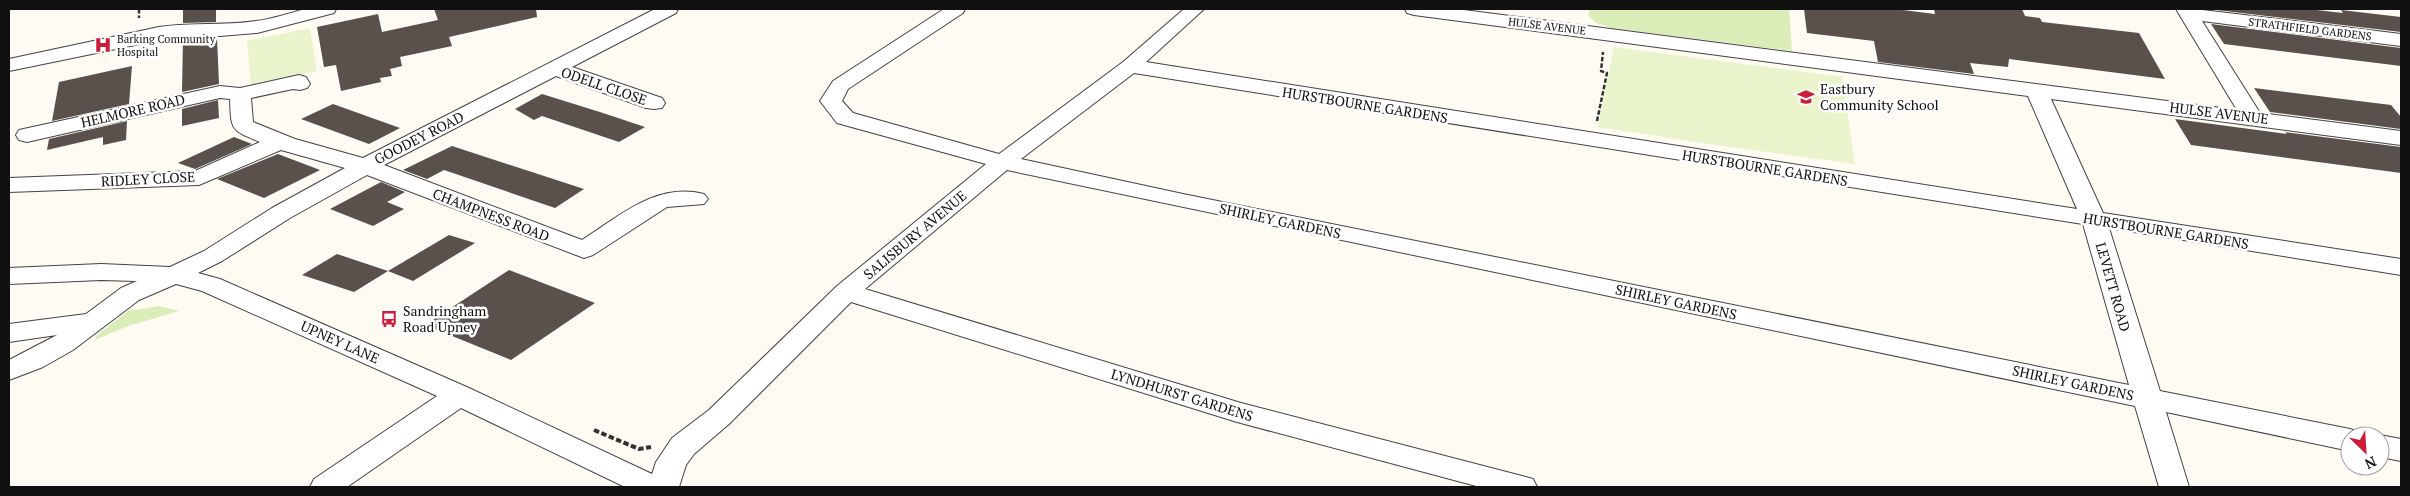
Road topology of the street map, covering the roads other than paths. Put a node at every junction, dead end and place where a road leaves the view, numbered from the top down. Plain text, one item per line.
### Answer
1 (328, 9) edge
2 (669, 9) edge
3 (956, 9) edge
4 (1195, 9) edge
5 (1414, 9) edge
6 (1576, 9) edge
7 (2187, 11) edge
8 (1572, 29) junction
9 (2401, 40) edge
10 (9, 64) edge
11 (1130, 66) junction
12 (554, 68) junction
13 (299, 82) dead end
14 (2037, 91) junction
15 (240, 94) junction
16 (654, 103) dead end
17 (2252, 117) junction
18 (24, 138) dead end
19 (2401, 138) edge
20 (279, 142) junction
21 (1003, 162) junction
22 (365, 166) junction
23 (9, 185) edge
24 (696, 199) dead end
25 (2094, 220) junction
26 (2401, 267) edge
27 (174, 275) junction
28 (9, 276) edge
29 (846, 292) junction
30 (94, 321) junction
31 (9, 333) edge
32 (9, 371) edge
33 (459, 396) junction
34 (2147, 398) junction
35 (2340, 438) edge
36 (325, 487) edge
37 (652, 487) edge
38 (664, 487) edge
39 (1522, 487) edge
40 (2174, 487) edge

1 - 10 street
2 - 12 street, GOODEY ROAD
3 - 21 street, SHIRLEY GARDENS
4 - 11 street, SALISBURY AVENUE
5 - 8 street, HULSE AVENUE
6 - 8 street
7 - 9 street, STRATHFIELD GARDENS
7 - 17 street
8 - 14 street, HULSE AVENUE
11 - 21 street, SALISBURY AVENUE
11 - 25 street, HURSTBOURNE GARDENS
12 - 16 street, ODELL CLOSE
12 - 22 street, GOODEY ROAD
13 - 15 street, HELMORE ROAD
14 - 17 street, HULSE AVENUE
14 - 25 street, LEVETT ROAD
15 - 18 street, HELMORE ROAD
15 - 20 street
17 - 19 street, HULSE AVENUE
20 - 22 street
20 - 23 street, RIDLEY CLOSE
21 - 29 street, SALISBURY AVENUE
21 - 34 street, SHIRLEY GARDENS
22 - 24 street, CHAMPNESS ROAD
22 - 27 street, GOODEY ROAD
25 - 26 street, HURSTBOURNE GARDENS
25 - 34 street, LEVETT ROAD
27 - 28 street, UPNEY LANE
27 - 30 street, GOODEY ROAD
27 - 33 street, UPNEY LANE
29 - 38 street, SALISBURY AVENUE
29 - 39 street, LYNDHURST GARDENS
30 - 31 street
30 - 32 street, GOODEY ROAD
33 - 36 street
33 - 37 street, UPNEY LANE
34 - 35 street, SHIRLEY GARDENS
34 - 40 street, LEVETT ROAD

